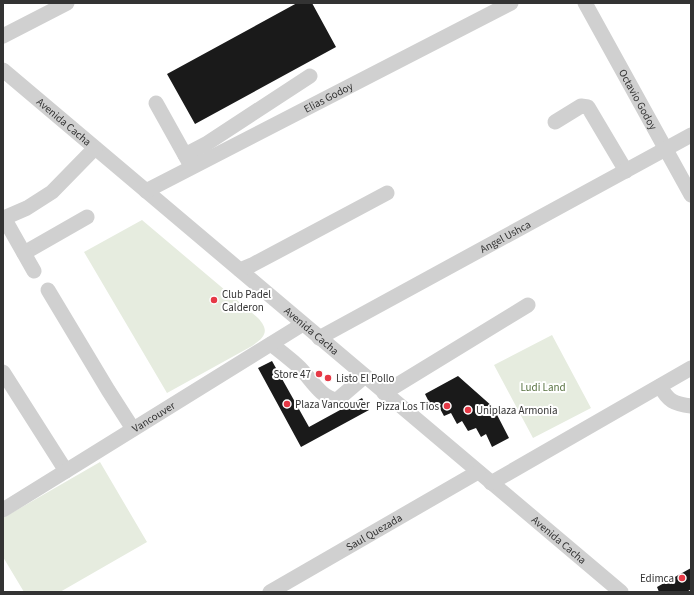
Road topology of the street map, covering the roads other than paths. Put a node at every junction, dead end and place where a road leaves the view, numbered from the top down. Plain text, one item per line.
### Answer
1 (67, 3) edge
2 (511, 3) edge
3 (585, 3) edge
4 (3, 36) edge
5 (3, 70) edge
6 (310, 76) dead end
7 (156, 103) dead end
8 (555, 122) dead end
9 (691, 135) edge
10 (95, 148) junction
11 (666, 149) junction
12 (189, 161) junction
13 (626, 171) junction
14 (146, 191) junction
15 (388, 193) dead end
16 (691, 195) edge
17 (4, 217) edge
18 (87, 217) dead end
19 (24, 253) junction
20 (240, 270) junction
21 (34, 271) dead end
22 (48, 290) dead end
23 (528, 305) dead end
24 (303, 324) junction
25 (319, 338) junction
26 (271, 344) junction
27 (691, 368) edge
28 (3, 372) edge
29 (365, 376) junction
30 (660, 386) junction
31 (384, 393) junction
32 (691, 406) edge
33 (133, 429) junction
34 (66, 471) junction
35 (478, 472) junction
36 (491, 483) junction
37 (3, 510) edge
38 (270, 592) edge
39 (621, 592) edge

1 - 4 street
2 - 12 street, Elias Godoy
3 - 11 street, Octavio Godoy
5 - 10 street, Avenida Cacha
6 - 12 street
7 - 12 street
8 - 13 street
9 - 11 street, Angel Ushca
10 - 14 street, Avenida Cacha
10 - 17 street
11 - 13 street, Angel Ushca
11 - 16 street, Octavio Godoy
12 - 14 street, Elias Godoy
13 - 25 street, Angel Ushca
14 - 20 street, Avenida Cacha
15 - 20 street
17 - 19 street
18 - 19 street
19 - 21 street
20 - 24 street, Avenida Cacha
22 - 33 street
23 - 31 street
24 - 25 street, Avenida Cacha
24 - 26 street, Vancouver
25 - 29 street, Avenida Cacha
26 - 29 street
26 - 33 street, Vancouver
27 - 30 street
28 - 34 street
29 - 31 street, Avenida Cacha
30 - 32 street
30 - 36 street
31 - 35 street, Avenida Cacha
33 - 34 street, Vancouver
34 - 37 street, Vancouver
35 - 36 street, Avenida Cacha
35 - 38 street, Saul Quezada
36 - 39 street, Avenida Cacha

